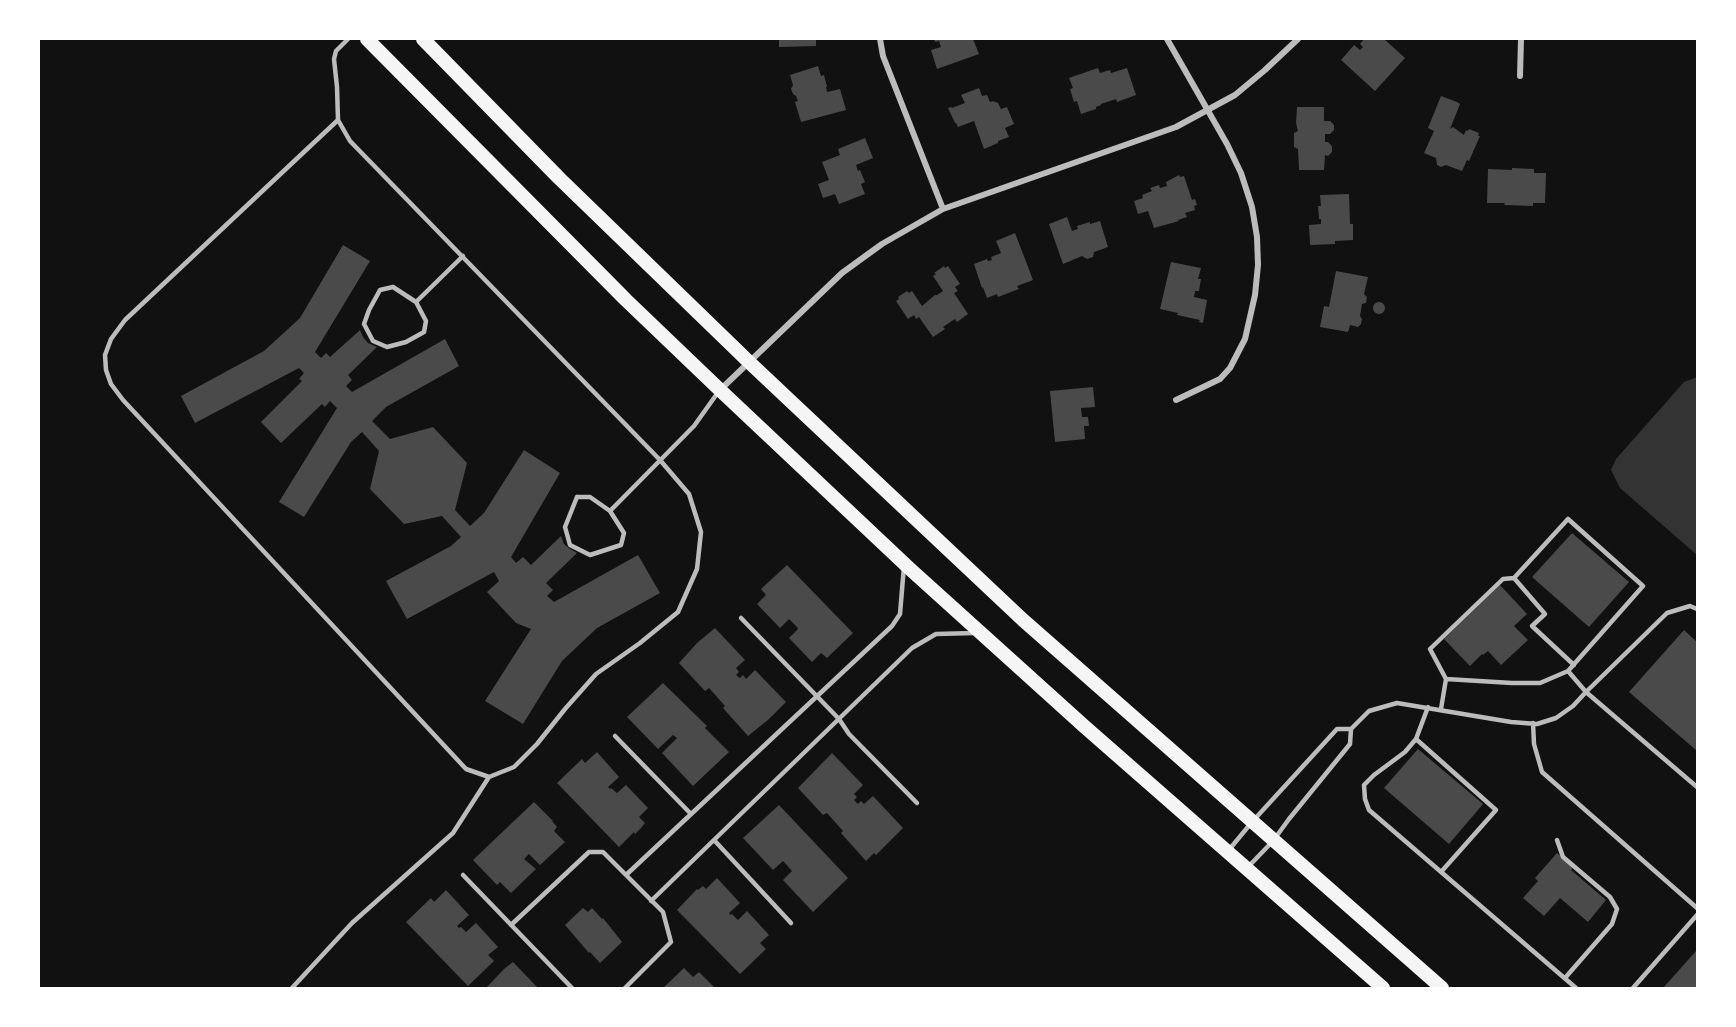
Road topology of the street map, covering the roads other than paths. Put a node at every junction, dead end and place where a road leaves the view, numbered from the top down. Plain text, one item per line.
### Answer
1 (348, 39) edge
2 (367, 39) edge
3 (423, 39) edge
4 (880, 39) edge
5 (1167, 39) edge
6 (1298, 39) edge
7 (1521, 39) edge
8 (1520, 76) dead end
9 (1207, 110) junction
10 (338, 120) junction
11 (943, 209) junction
12 (463, 256) junction
13 (416, 302) junction
14 (749, 362) junction
15 (720, 390) junction
16 (1176, 399) dead end
17 (660, 460) junction
18 (610, 511) junction
19 (904, 564) junction
20 (1514, 578) junction
21 (1697, 609) edge
22 (741, 618) dead end
23 (981, 633) junction
24 (1574, 665) junction
25 (1568, 671) junction
26 (1446, 679) junction
27 (1586, 692) junction
28 (816, 697) junction
29 (1428, 707) junction
30 (1441, 709) junction
31 (839, 719) junction
32 (1533, 723) junction
33 (1351, 729) junction
34 (615, 736) dead end
35 (1416, 739) junction
36 (489, 777) junction
37 (1697, 787) edge
38 (917, 803) dead end
39 (691, 814) junction
40 (1252, 822) junction
41 (714, 840) junction
42 (1557, 840) dead end
43 (1273, 841) junction
44 (1227, 852) junction
45 (1247, 869) junction
46 (1442, 872) junction
47 (463, 875) dead end
48 (626, 875) junction
49 (651, 901) junction
50 (1697, 908) edge
51 (1697, 915) edge
52 (791, 923) dead end
53 (511, 925) junction
54 (1565, 978) junction
55 (292, 988) edge
56 (572, 988) edge
57 (625, 988) edge
58 (1383, 988) edge
59 (1442, 988) edge
60 (1576, 988) edge
61 (1633, 988) edge

1 - 10 lane
2 - 15 main road
3 - 14 main road
4 - 11 street
5 - 9 street
6 - 9 street
7 - 8 street
9 - 11 street
9 - 16 street
10 - 12 lane
10 - 36 lane
11 - 14 street
12 - 13 lane
12 - 17 lane
13 - 13 lane
14 - 15 street
14 - 40 main road
15 - 17 lane
15 - 19 main road
17 - 18 lane
17 - 36 lane
18 - 18 lane
19 - 23 main road
19 - 28 lane
20 - 24 lane
20 - 24 lane
20 - 26 lane
21 - 27 lane
22 - 28 lane
23 - 31 lane
23 - 44 main road
24 - 25 lane
25 - 26 lane
25 - 27 lane
26 - 30 lane
27 - 32 lane
27 - 37 lane
28 - 31 lane
28 - 39 lane
29 - 30 lane
29 - 33 lane
29 - 35 lane
30 - 32 lane
31 - 38 lane
31 - 41 lane
32 - 50 lane
33 - 40 lane
33 - 43 lane
34 - 39 lane
35 - 46 lane
35 - 46 lane
36 - 55 lane
39 - 48 lane
40 - 43 main road
40 - 44 lane
41 - 49 lane
41 - 52 lane
42 - 54 lane
43 - 45 lane
43 - 59 main road
44 - 45 main road
45 - 58 main road
46 - 54 lane
47 - 53 lane
48 - 49 lane
48 - 53 lane
49 - 57 lane
51 - 61 lane
53 - 56 lane
54 - 60 lane

